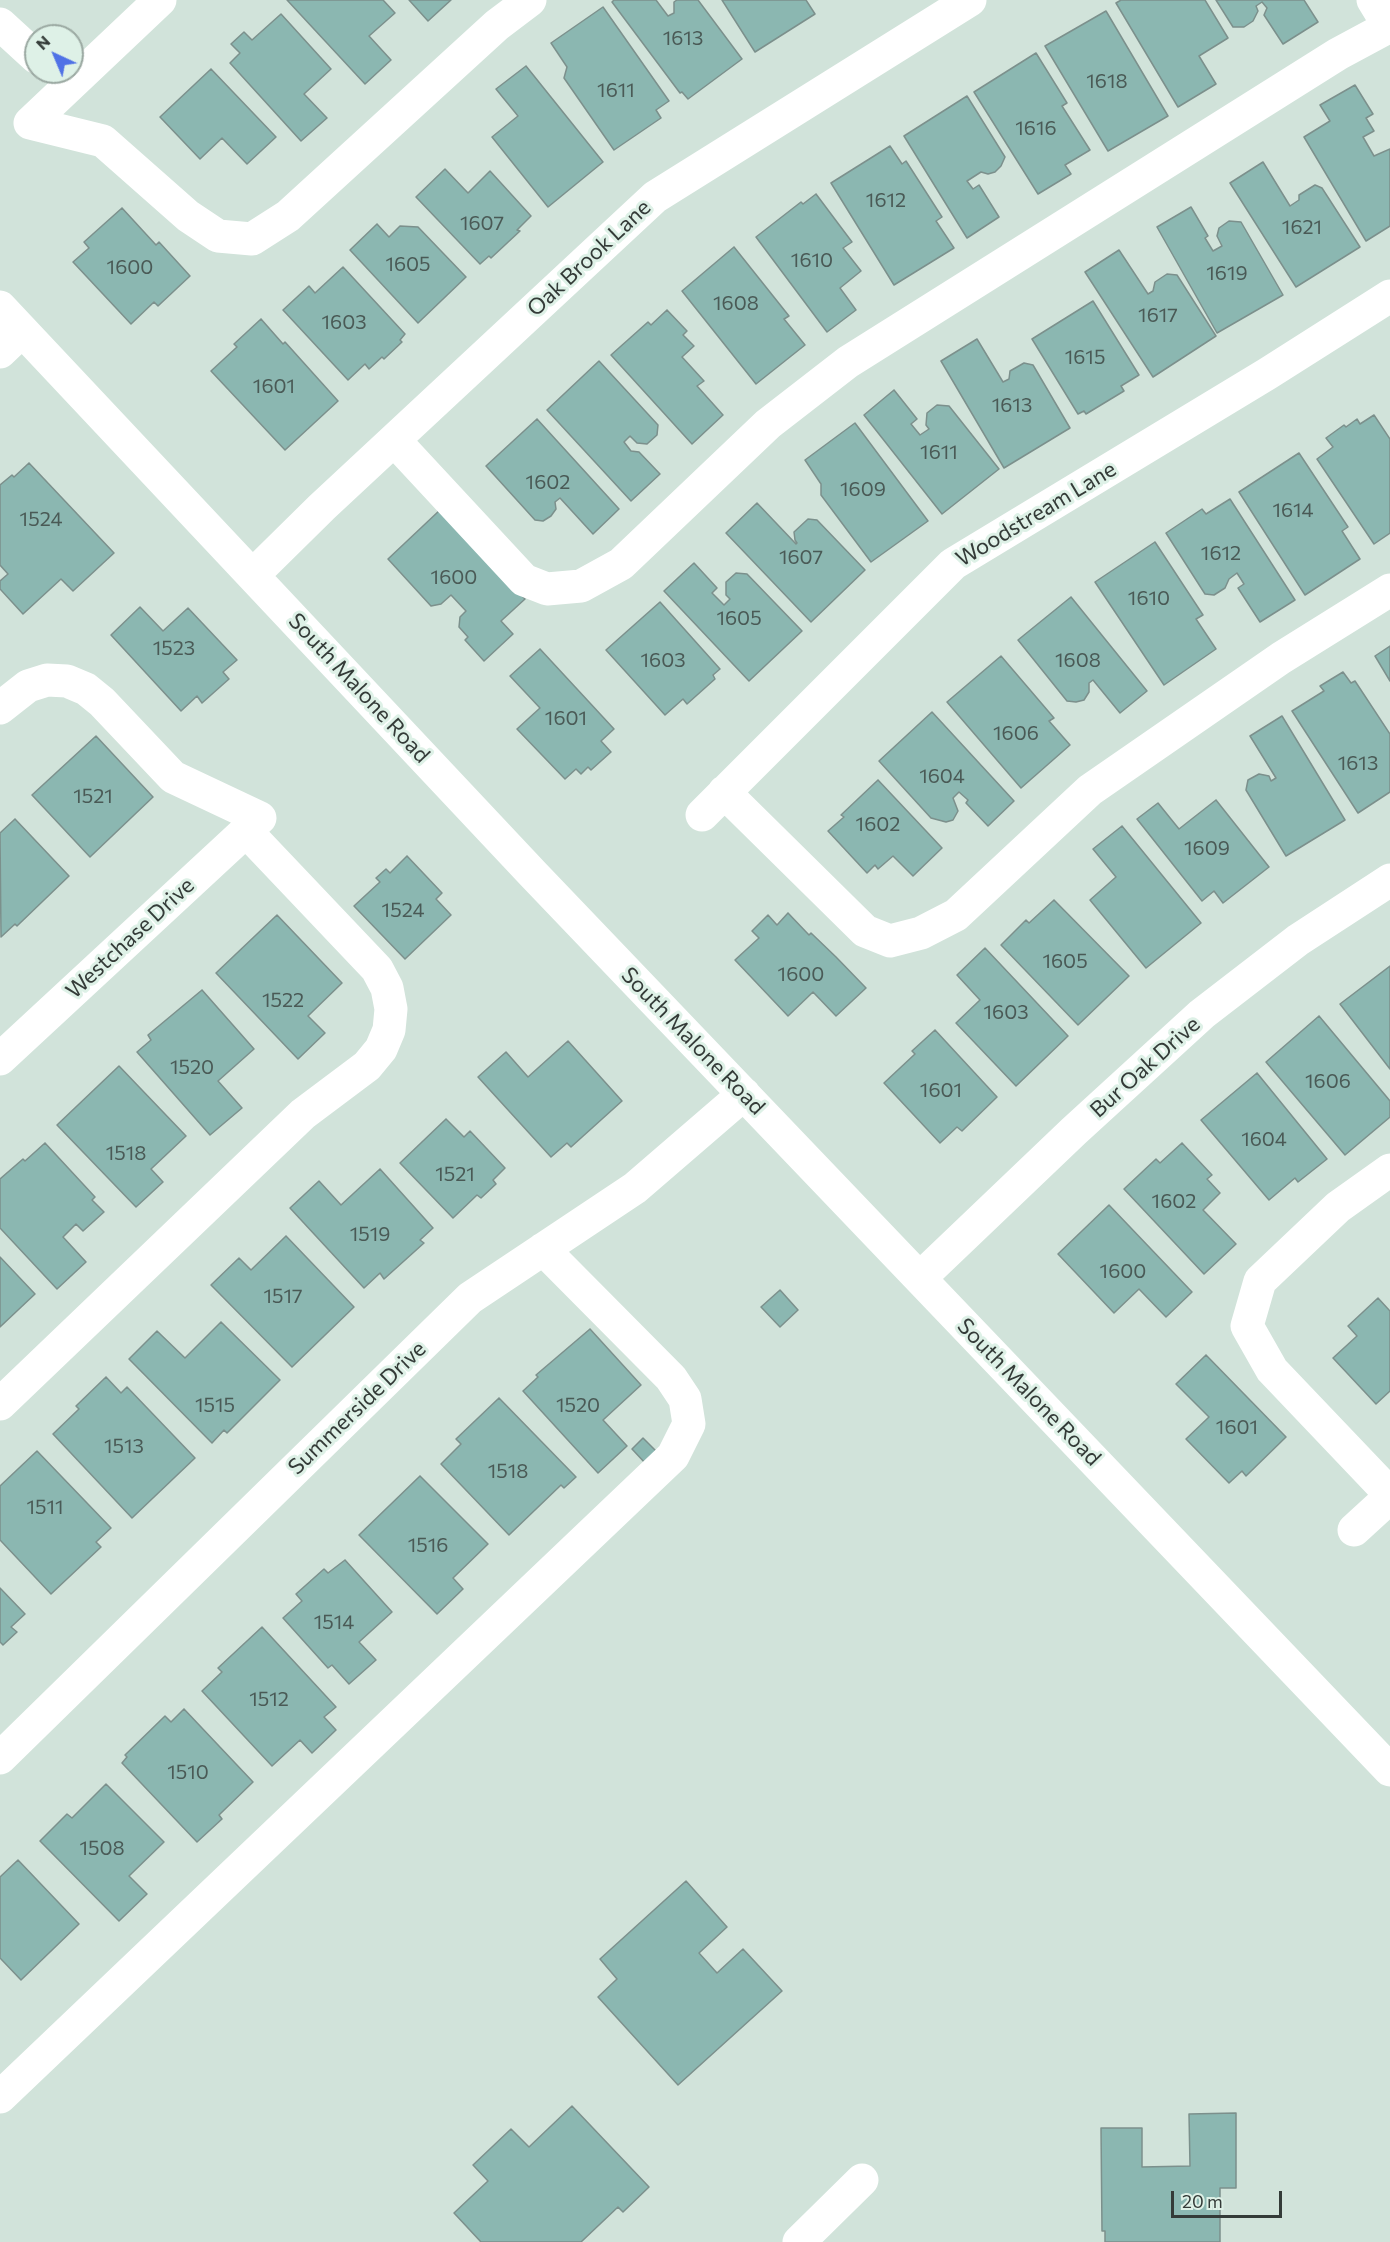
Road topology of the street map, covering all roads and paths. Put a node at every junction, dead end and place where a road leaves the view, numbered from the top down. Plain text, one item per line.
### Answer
1 (160, 0) edge
2 (530, 0) edge
3 (970, 0) edge
4 (1386, 20) edge
5 (0, 24) edge
6 (24, 46) edge
7 (84, 61) edge
8 (57, 84) edge
9 (1390, 296) edge
10 (7, 330) edge
11 (394, 440) junction
12 (253, 575) junction
13 (1390, 590) edge
14 (0, 708) edge
15 (724, 792) junction
16 (702, 815) dead end
17 (253, 824) junction
18 (1390, 880) edge
19 (0, 1059) edge
20 (744, 1094) junction
21 (1390, 1170) edge
22 (543, 1249) junction
23 (920, 1278) junction
24 (0, 1404) edge
25 (1390, 1496) edge
26 (1354, 1530) dead end
27 (0, 1758) edge
28 (1390, 1770) edge
29 (0, 2097) edge
30 (862, 2180) dead end
31 (799, 2242) edge

1 - 7 street
2 - 8 street
3 - 11 street, Oak Brook Lane
4 - 11 street
5 - 6 street
9 - 15 street, Woodstream Lane
10 - 12 street, South Malone Road
11 - 12 street, Oak Brook Lane
12 - 20 street, South Malone Road
13 - 15 street
14 - 17 street
15 - 16 street, Woodstream Lane
17 - 19 street, Westchase Drive
17 - 24 street
18 - 23 street, Bur Oak Drive
20 - 22 street, Summerside Drive
20 - 23 street, South Malone Road
21 - 25 street
22 - 27 street, Summerside Drive
22 - 29 street
23 - 28 street, South Malone Road
25 - 26 street
30 - 31 street

